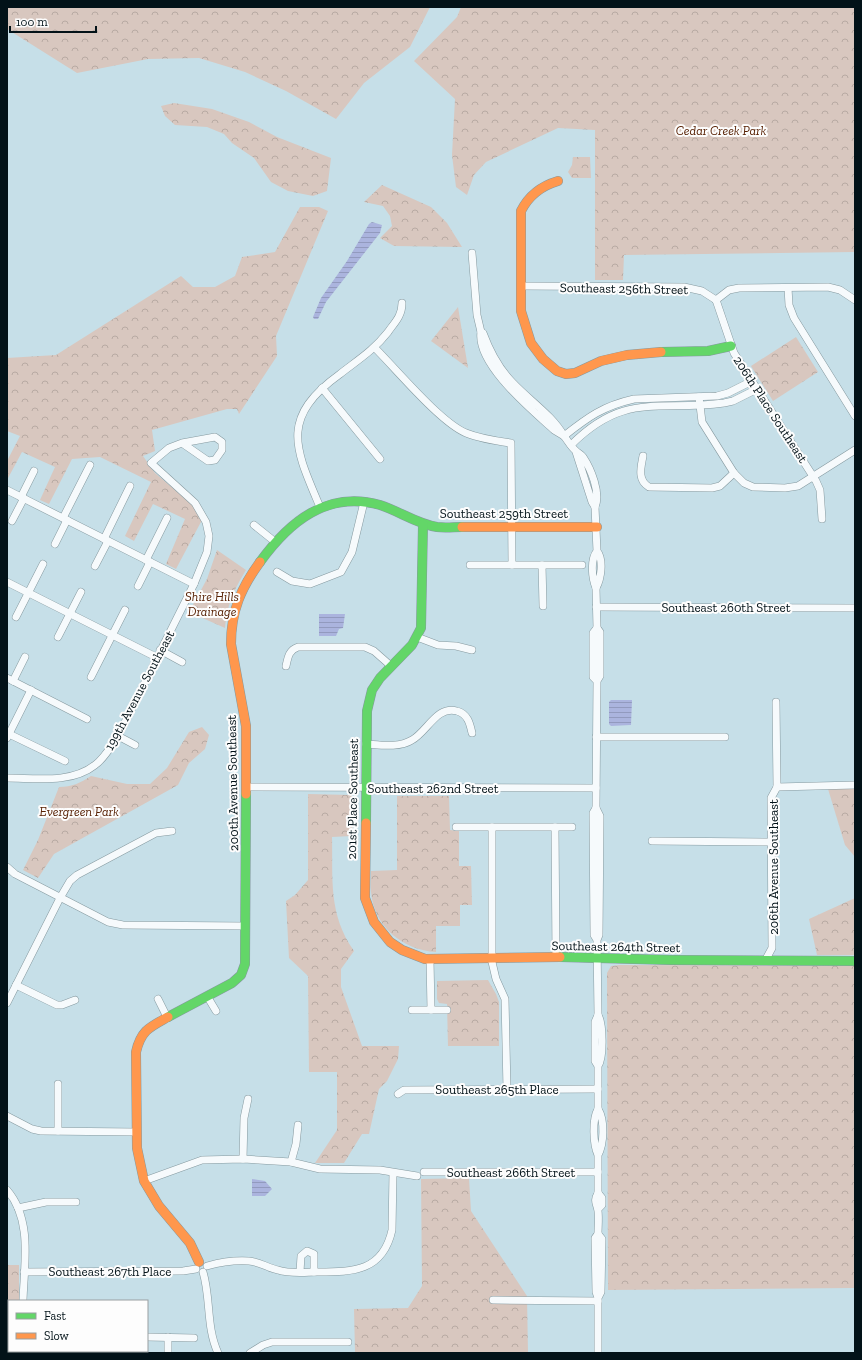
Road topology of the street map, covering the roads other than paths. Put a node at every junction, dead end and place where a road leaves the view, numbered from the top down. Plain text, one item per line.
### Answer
1 (558, 181) dead end
2 (472, 253) dead end
3 (521, 286) junction
4 (788, 288) junction
5 (716, 300) junction
6 (855, 300) edge
7 (402, 303) dead end
8 (731, 346) junction
9 (375, 348) junction
10 (752, 381) junction
11 (322, 388) junction
12 (757, 389) junction
13 (699, 401) junction
14 (855, 416) edge
15 (564, 436) junction
16 (182, 443) junction
17 (571, 445) junction
18 (855, 450) edge
19 (643, 456) dead end
20 (380, 459) dead end
21 (90, 465) dead end
22 (34, 471) dead end
23 (734, 472) junction
24 (814, 477) junction
25 (130, 486) dead end
26 (7, 490) edge
27 (22, 498) junction
28 (364, 502) junction
29 (320, 507) junction
30 (167, 518) dead end
31 (65, 519) junction
32 (822, 519) dead end
33 (12, 521) dead end
34 (423, 524) junction
35 (254, 525) dead end
36 (512, 526) junction
37 (596, 527) junction
38 (106, 540) junction
39 (274, 541) junction
40 (54, 544) dead end
41 (148, 561) junction
42 (43, 564) dead end
43 (470, 565) dead end
44 (512, 565) junction
45 (542, 565) junction
46 (582, 565) dead end
47 (95, 566) dead end
48 (277, 572) dead end
49 (7, 582) edge
50 (194, 584) junction
51 (138, 586) dead end
52 (81, 592) dead end
53 (28, 593) junction
54 (543, 606) dead end
55 (596, 607) junction
56 (855, 608) edge
57 (125, 610) dead end
58 (70, 614) junction
59 (16, 617) dead end
60 (112, 635) junction
61 (58, 637) dead end
62 (417, 637) junction
63 (160, 650) junction
64 (472, 650) dead end
65 (26, 657) dead end
66 (156, 657) junction
67 (182, 662) dead end
68 (286, 666) dead end
69 (391, 666) junction
70 (91, 677) dead end
71 (10, 680) edge
72 (30, 690) junction
73 (776, 702) dead end
74 (87, 719) dead end
75 (472, 733) dead end
76 (8, 736) edge
77 (118, 736) junction
78 (596, 737) junction
79 (725, 737) dead end
80 (366, 744) junction
81 (135, 745) dead end
82 (65, 761) dead end
83 (7, 778) edge
84 (855, 785) edge
85 (246, 787) junction
86 (777, 787) junction
87 (365, 788) junction
88 (596, 788) junction
89 (456, 827) dead end
90 (492, 827) junction
91 (555, 827) junction
92 (572, 827) dead end
93 (172, 831) dead end
94 (652, 840) dead end
95 (772, 842) junction
96 (7, 867) edge
97 (60, 898) junction
98 (245, 926) junction
99 (383, 935) joint
100 (492, 958) junction
101 (556, 958) junction
102 (597, 958) junction
103 (430, 959) junction
104 (766, 959) junction
105 (855, 960) edge
106 (16, 986) junction
107 (207, 996) junction
108 (158, 999) dead end
109 (75, 1000) dead end
110 (7, 1003) edge
111 (412, 1010) dead end
112 (430, 1010) junction
113 (447, 1010) dead end
114 (216, 1011) dead end
115 (167, 1017) junction
116 (58, 1084) dead end
117 (507, 1089) junction
118 (598, 1089) junction
119 (398, 1094) dead end
120 (248, 1099) dead end
121 (7, 1116) edge
122 (298, 1125) dead end
123 (58, 1131) junction
124 (136, 1132) junction
125 (243, 1159) junction
126 (291, 1162) junction
127 (424, 1172) dead end
128 (598, 1172) junction
129 (394, 1173) junction
130 (417, 1176) dead end
131 (144, 1181) junction
132 (7, 1190) edge
133 (76, 1202) dead end
134 (18, 1208) junction
135 (201, 1267) junction
136 (24, 1272) junction
137 (300, 1272) junction
138 (314, 1272) junction
139 (23, 1300) edge
140 (493, 1300) dead end
141 (598, 1300) junction
142 (148, 1337) edge
143 (168, 1337) junction
144 (194, 1338) dead end
145 (348, 1342) dead end
146 (168, 1353) edge
147 (218, 1353) edge
148 (250, 1353) edge
149 (598, 1353) edge

1 - 3 street
2 - 15 street
3 - 5 street, Southeast 256th Street
3 - 8 street
4 - 5 street
4 - 6 street
4 - 14 street
5 - 8 street, 206th Place Southeast
7 - 9 street
8 - 10 street, 206th Place Southeast
9 - 11 street
9 - 36 street
10 - 12 street, 206th Place Southeast
10 - 13 street
11 - 20 street
11 - 29 street
12 - 13 street
12 - 24 street, 206th Place Southeast
13 - 15 street
13 - 17 street
13 - 23 street
15 - 17 street
16 - 16 street
16 - 50 street, 199th Avenue Southeast
17 - 37 street
18 - 24 street
19 - 23 street
21 - 31 street
22 - 27 street
23 - 24 street
24 - 32 street, 206th Place Southeast
25 - 38 street
26 - 27 street
27 - 31 street
27 - 33 street
28 - 29 street, Southeast 259th Street
28 - 34 street, Southeast 259th Street
28 - 48 street
29 - 39 street, 200th Avenue Southeast
30 - 41 street
31 - 38 street
31 - 40 street
34 - 36 street, Southeast 259th Street
34 - 62 street
35 - 39 street
36 - 37 street, Southeast 259th Street
36 - 44 street
37 - 55 street
38 - 41 street
38 - 47 street
39 - 85 street, 200th Avenue Southeast
41 - 50 street
41 - 51 street
42 - 53 street
43 - 44 street
44 - 45 street
45 - 46 street
45 - 54 street
49 - 53 street
50 - 63 street, 199th Avenue Southeast
52 - 58 street
53 - 58 street
53 - 59 street
55 - 56 street, Southeast 260th Street
55 - 78 street
57 - 60 street
58 - 60 street
58 - 61 street
60 - 66 street
60 - 70 street
62 - 64 street
62 - 69 street, 201st Place Southeast
63 - 66 street, 199th Avenue Southeast
63 - 67 street
65 - 71 street
66 - 77 street, 199th Avenue Southeast
68 - 69 street
69 - 80 street, 201st Place Southeast
71 - 72 street
72 - 74 street
72 - 76 street
73 - 86 street, 206th Avenue Southeast
75 - 80 street
76 - 82 street
77 - 81 street
77 - 83 street, 199th Avenue Southeast
78 - 79 street
78 - 88 street
80 - 87 street, 201st Place Southeast
84 - 86 street
85 - 87 street, Southeast 262nd Street
85 - 98 street, 200th Avenue Southeast
86 - 95 street, 206th Avenue Southeast
87 - 88 street, Southeast 262nd Street
87 - 99 street, 201st Place Southeast
88 - 102 street
89 - 90 street
90 - 91 street
90 - 100 street
91 - 92 street
91 - 101 street
93 - 97 street
94 - 95 street
95 - 104 street, 206th Avenue Southeast
96 - 97 street
97 - 98 street
97 - 106 street
98 - 107 street, 200th Avenue Southeast
99 - 103 street, Southeast 264th Street
100 - 101 street, Southeast 264th Street
100 - 103 street, Southeast 264th Street
100 - 117 street
101 - 102 street, Southeast 264th Street
102 - 104 street, Southeast 264th Street
102 - 118 street
103 - 112 street
104 - 105 street, Southeast 264th Street
106 - 109 street
106 - 110 street
107 - 114 street
107 - 115 street
108 - 115 street
111 - 112 street
112 - 113 street
115 - 124 street
116 - 123 street
117 - 118 street, Southeast 265th Place
117 - 119 street, Southeast 265th Place
118 - 128 street
120 - 125 street
121 - 123 street
122 - 126 street
123 - 124 street
124 - 131 street
125 - 126 street
125 - 131 street
126 - 129 street
127 - 128 street, Southeast 266th Street
128 - 141 street
129 - 130 street
129 - 138 street, Southeast 267th Place
131 - 135 street
132 - 134 street
133 - 134 street
134 - 136 street
135 - 136 street, Southeast 267th Place
135 - 137 street, Southeast 267th Place
135 - 147 street
136 - 139 street
137 - 138 street, Southeast 267th Place
137 - 138 street
140 - 141 street
141 - 149 street
142 - 143 street
143 - 144 street
143 - 146 street
145 - 148 street

